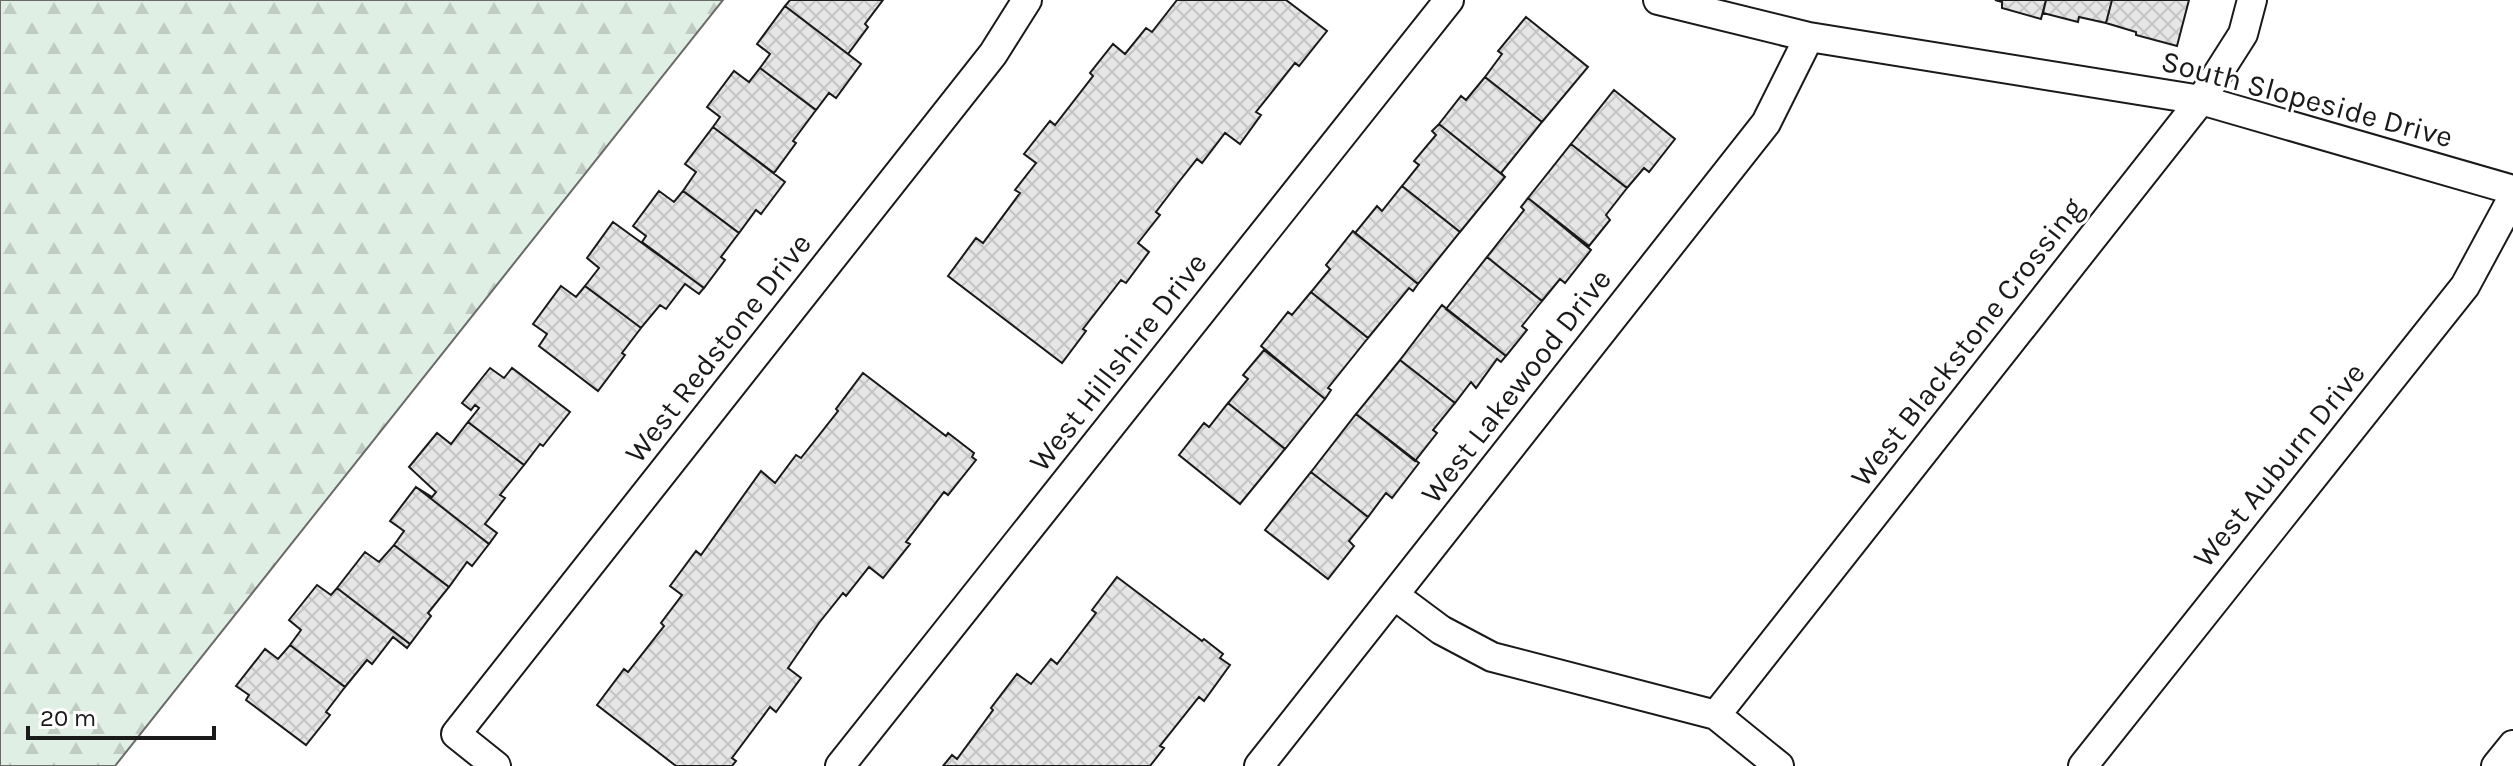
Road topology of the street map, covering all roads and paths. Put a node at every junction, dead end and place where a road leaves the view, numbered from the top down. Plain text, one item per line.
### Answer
1 (1027, 0) edge
2 (1449, 0) edge
3 (1658, 0) edge
4 (2252, 0) edge
5 (1809, 37) junction
6 (2201, 100) junction
7 (2513, 190) edge
8 (2513, 197) edge
9 (1394, 595) junction
10 (1716, 715) junction
11 (2513, 745) edge
12 (496, 766) edge
13 (840, 766) edge
14 (1259, 766) edge
15 (1779, 766) edge
16 (2083, 766) edge
17 (2496, 766) edge

1 - 12 lane, West Redstone Drive
2 - 13 lane, West Hillshire Drive
3 - 5 lane, South Slopeside Drive
4 - 6 lane, West Blackstone Crossing
5 - 6 lane, South Slopeside Drive
5 - 9 lane, West Lakewood Drive
6 - 7 lane, South Slopeside Drive
6 - 10 lane, West Blackstone Crossing
8 - 16 lane, West Auburn Drive
9 - 10 lane
9 - 14 lane, West Lakewood Drive
10 - 15 lane
11 - 17 lane

